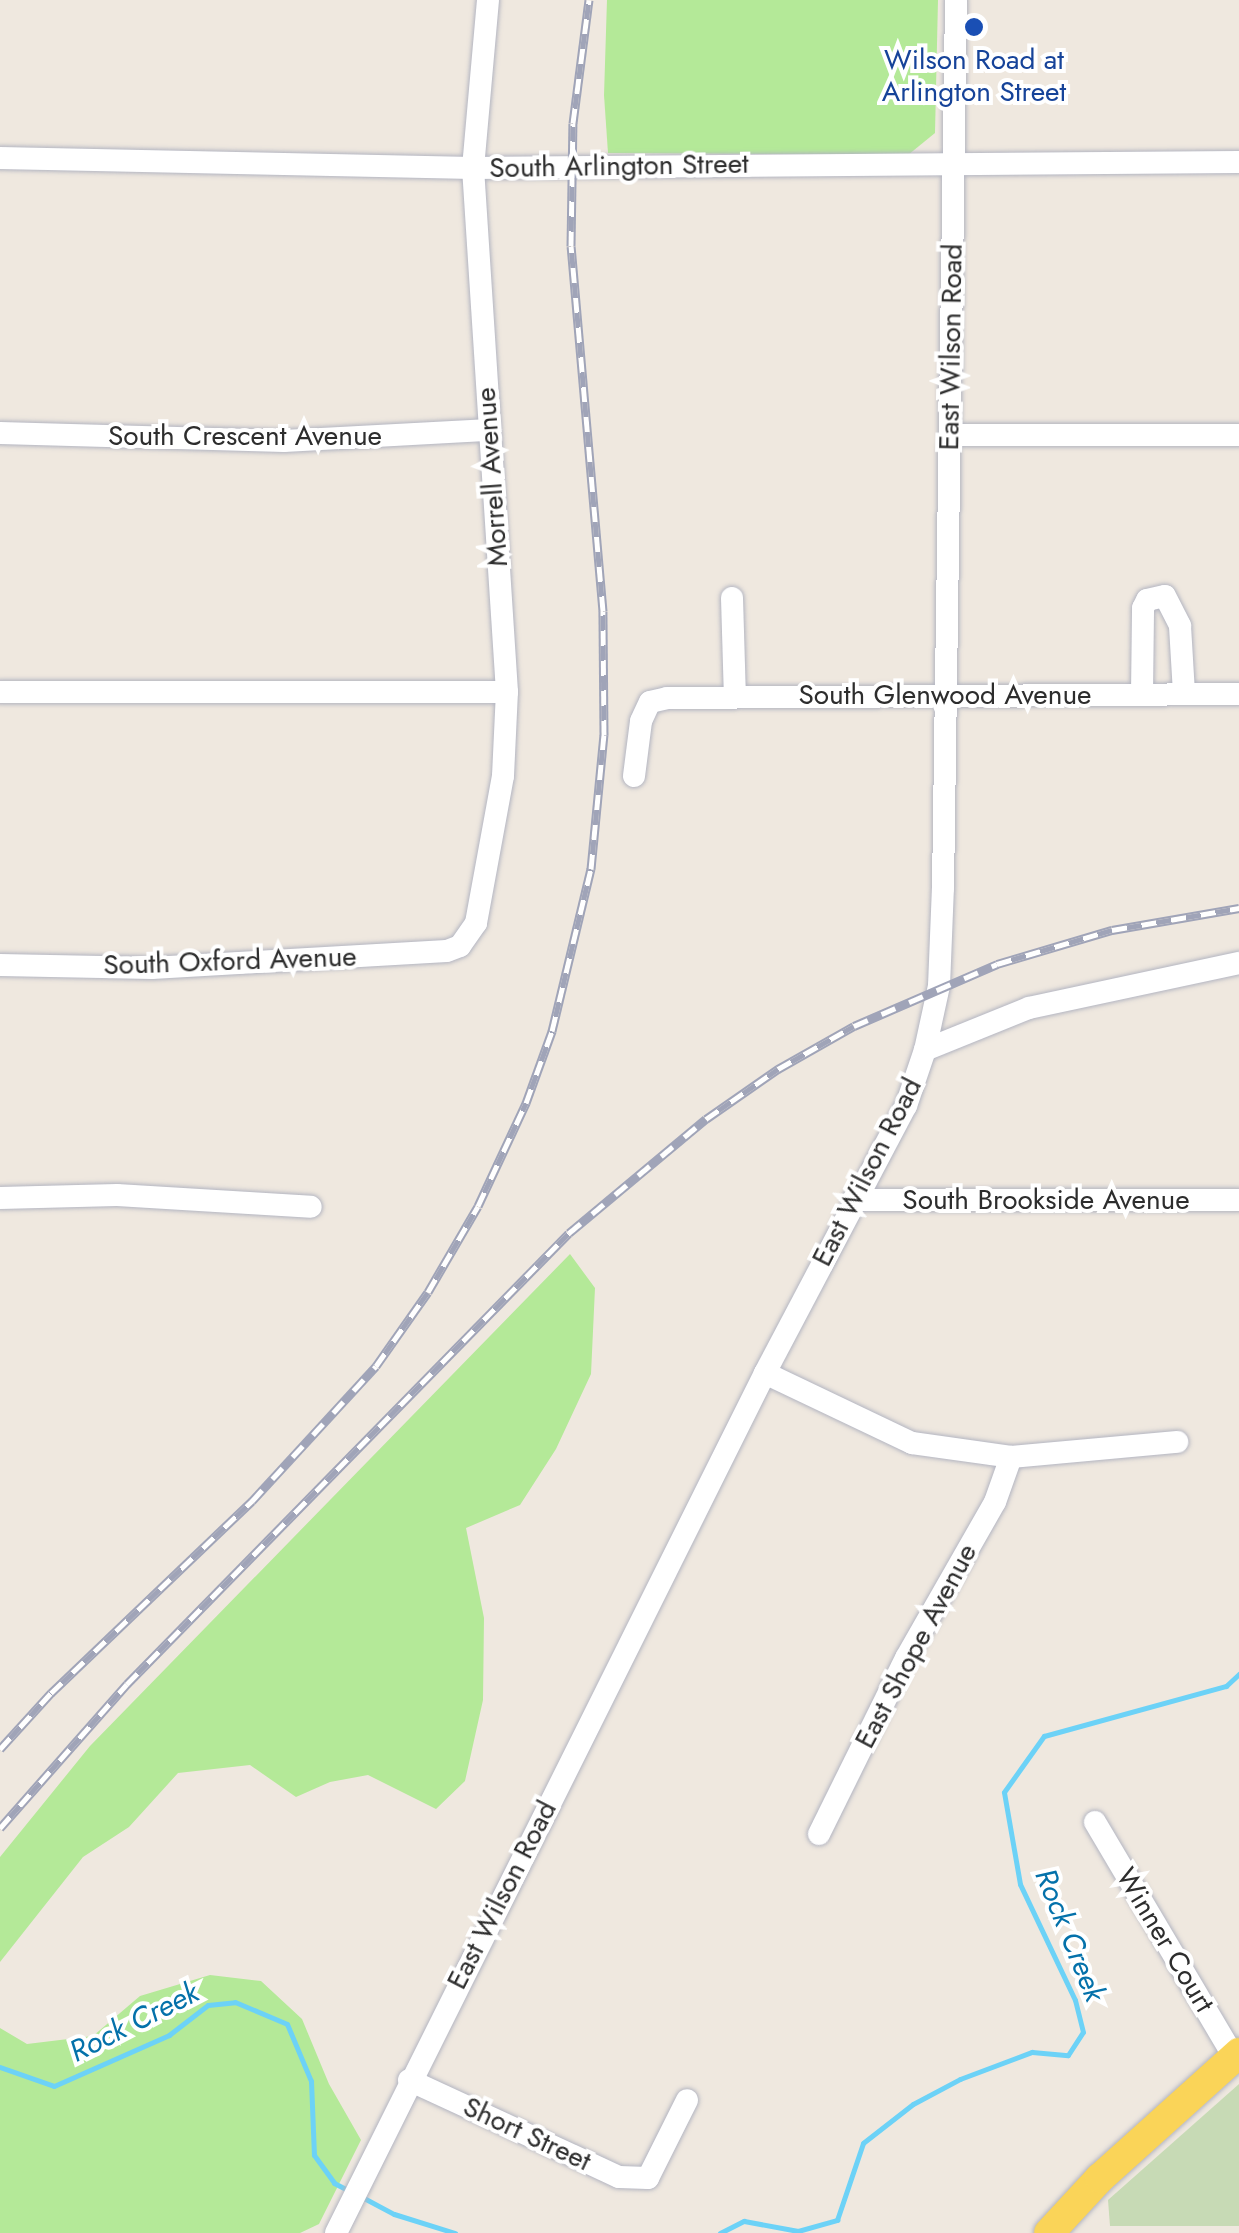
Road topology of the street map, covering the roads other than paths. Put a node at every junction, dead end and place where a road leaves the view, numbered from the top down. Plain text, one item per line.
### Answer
1 (488, 0) edge
2 (956, 0) edge
3 (0, 158) edge
4 (954, 162) junction
5 (1239, 162) edge
6 (473, 168) junction
7 (490, 430) junction
8 (0, 433) edge
9 (1239, 435) edge
10 (950, 436) junction
11 (732, 598) dead end
12 (0, 692) edge
13 (508, 692) junction
14 (946, 694) junction
15 (1142, 694) junction
16 (1184, 694) junction
17 (1239, 694) edge
18 (736, 697) junction
19 (634, 776) dead end
20 (460, 946) joint
21 (1239, 964) edge
22 (0, 965) edge
23 (925, 1050) junction
24 (0, 1198) edge
25 (853, 1200) junction
26 (1239, 1200) edge
27 (311, 1207) dead end
28 (765, 1373) junction
29 (1178, 1442) dead end
30 (1011, 1458) junction
31 (1096, 1822) dead end
32 (818, 1834) dead end
33 (1236, 2055) edge
34 (409, 2080) junction
35 (687, 2100) dead end
36 (338, 2228) edge
37 (1049, 2233) edge

1 - 6 street, Morrell Avenue
2 - 4 street, East Wilson Road
3 - 6 street, South Arlington Street
4 - 5 street, South Arlington Street
4 - 6 street, South Arlington Street
4 - 10 street, East Wilson Road
6 - 7 street, Morrell Avenue
7 - 8 street, South Crescent Avenue
7 - 13 street, Morrell Avenue
9 - 10 street
10 - 14 street, East Wilson Road
11 - 18 street
12 - 13 street
13 - 20 street, Morrell Avenue
14 - 15 street, South Glenwood Avenue
14 - 18 street, South Glenwood Avenue
14 - 23 street, East Wilson Road
15 - 16 street, South Glenwood Avenue
15 - 16 street
16 - 17 street, South Glenwood Avenue
18 - 19 street, South Glenwood Avenue
20 - 22 street, South Oxford Avenue
21 - 23 street
23 - 25 street, East Wilson Road
24 - 27 street
25 - 26 street, South Brookside Avenue
25 - 28 street, East Wilson Road
28 - 30 street
28 - 34 street, East Wilson Road
29 - 30 street
30 - 32 street, East Shope Avenue
31 - 33 street, Winner Court
33 - 37 main road
34 - 35 street, Short Street
34 - 36 street, East Wilson Road

